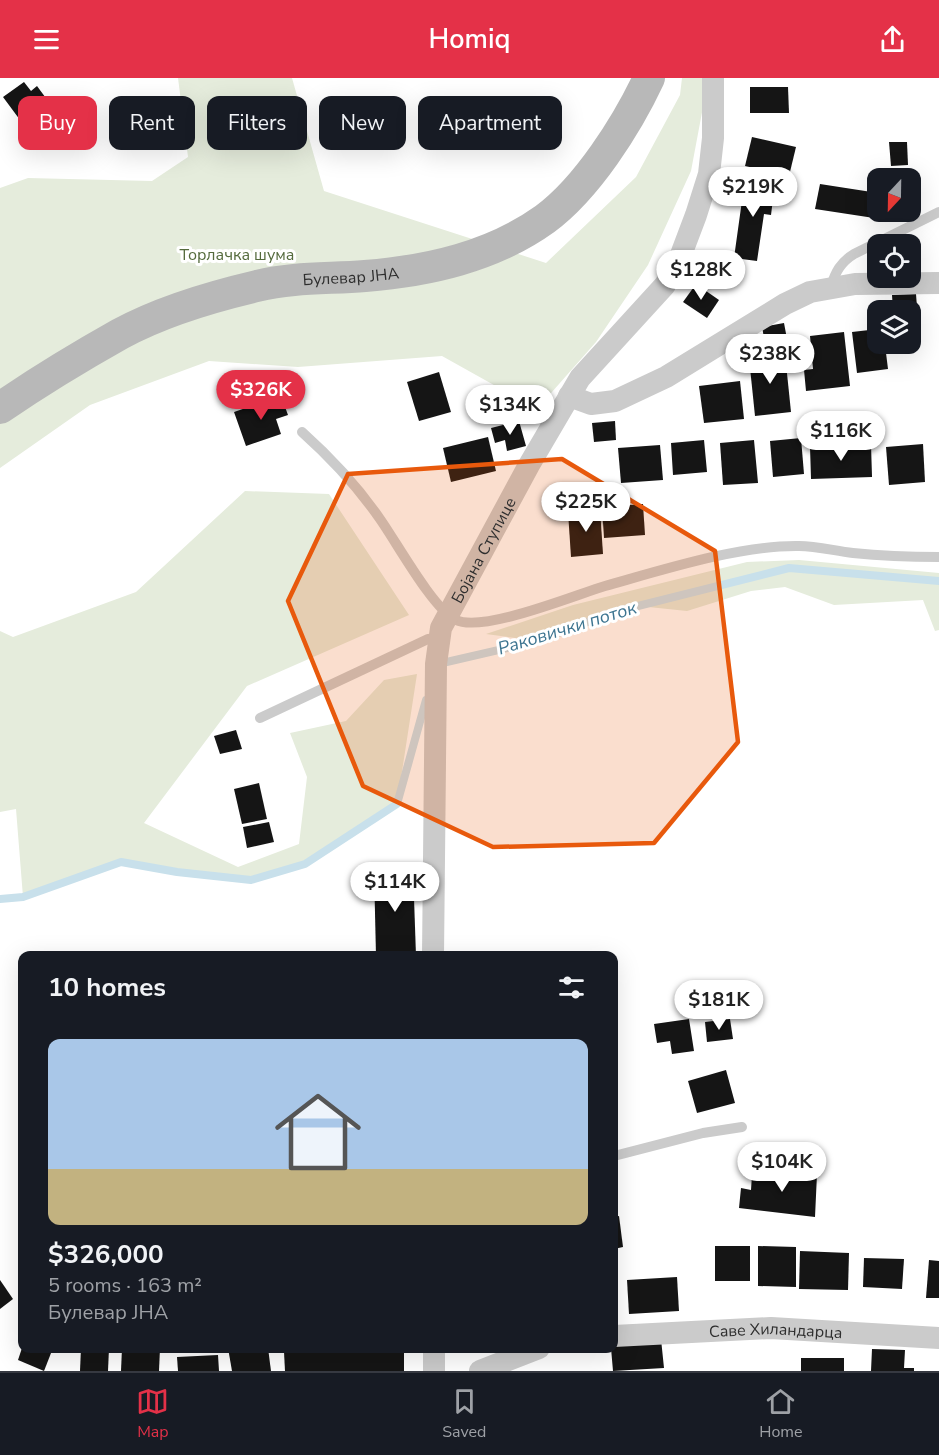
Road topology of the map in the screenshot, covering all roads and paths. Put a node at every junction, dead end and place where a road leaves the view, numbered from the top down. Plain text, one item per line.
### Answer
1 (649, 78) edge
2 (713, 78) edge
3 (939, 212) edge
4 (939, 284) edge
5 (831, 287) junction
6 (569, 396) junction
7 (0, 408) edge
8 (302, 432) dead end
9 (939, 557) edge
10 (448, 614) junction
11 (438, 642) junction
12 (260, 718) dead end
13 (433, 951) edge
14 (742, 1127) dead end
15 (618, 1155) edge
16 (618, 1336) edge
17 (939, 1338) edge
18 (434, 1353) edge
19 (526, 1353) edge
20 (434, 1371) edge
21 (480, 1371) edge

1 - 7 main road, Булевар ЈНА
2 - 6 street, Бојана Ступице
3 - 5 lane
4 - 5 street
5 - 6 street
6 - 10 street, Бојана Ступице
8 - 10 lane
9 - 10 lane, Бојана Ступице
10 - 11 street, Бојана Ступице
11 - 12 lane
11 - 13 street, Бојана Ступице
14 - 15 lane
16 - 17 street, Саве Хиландарца
18 - 20 street
19 - 21 street

